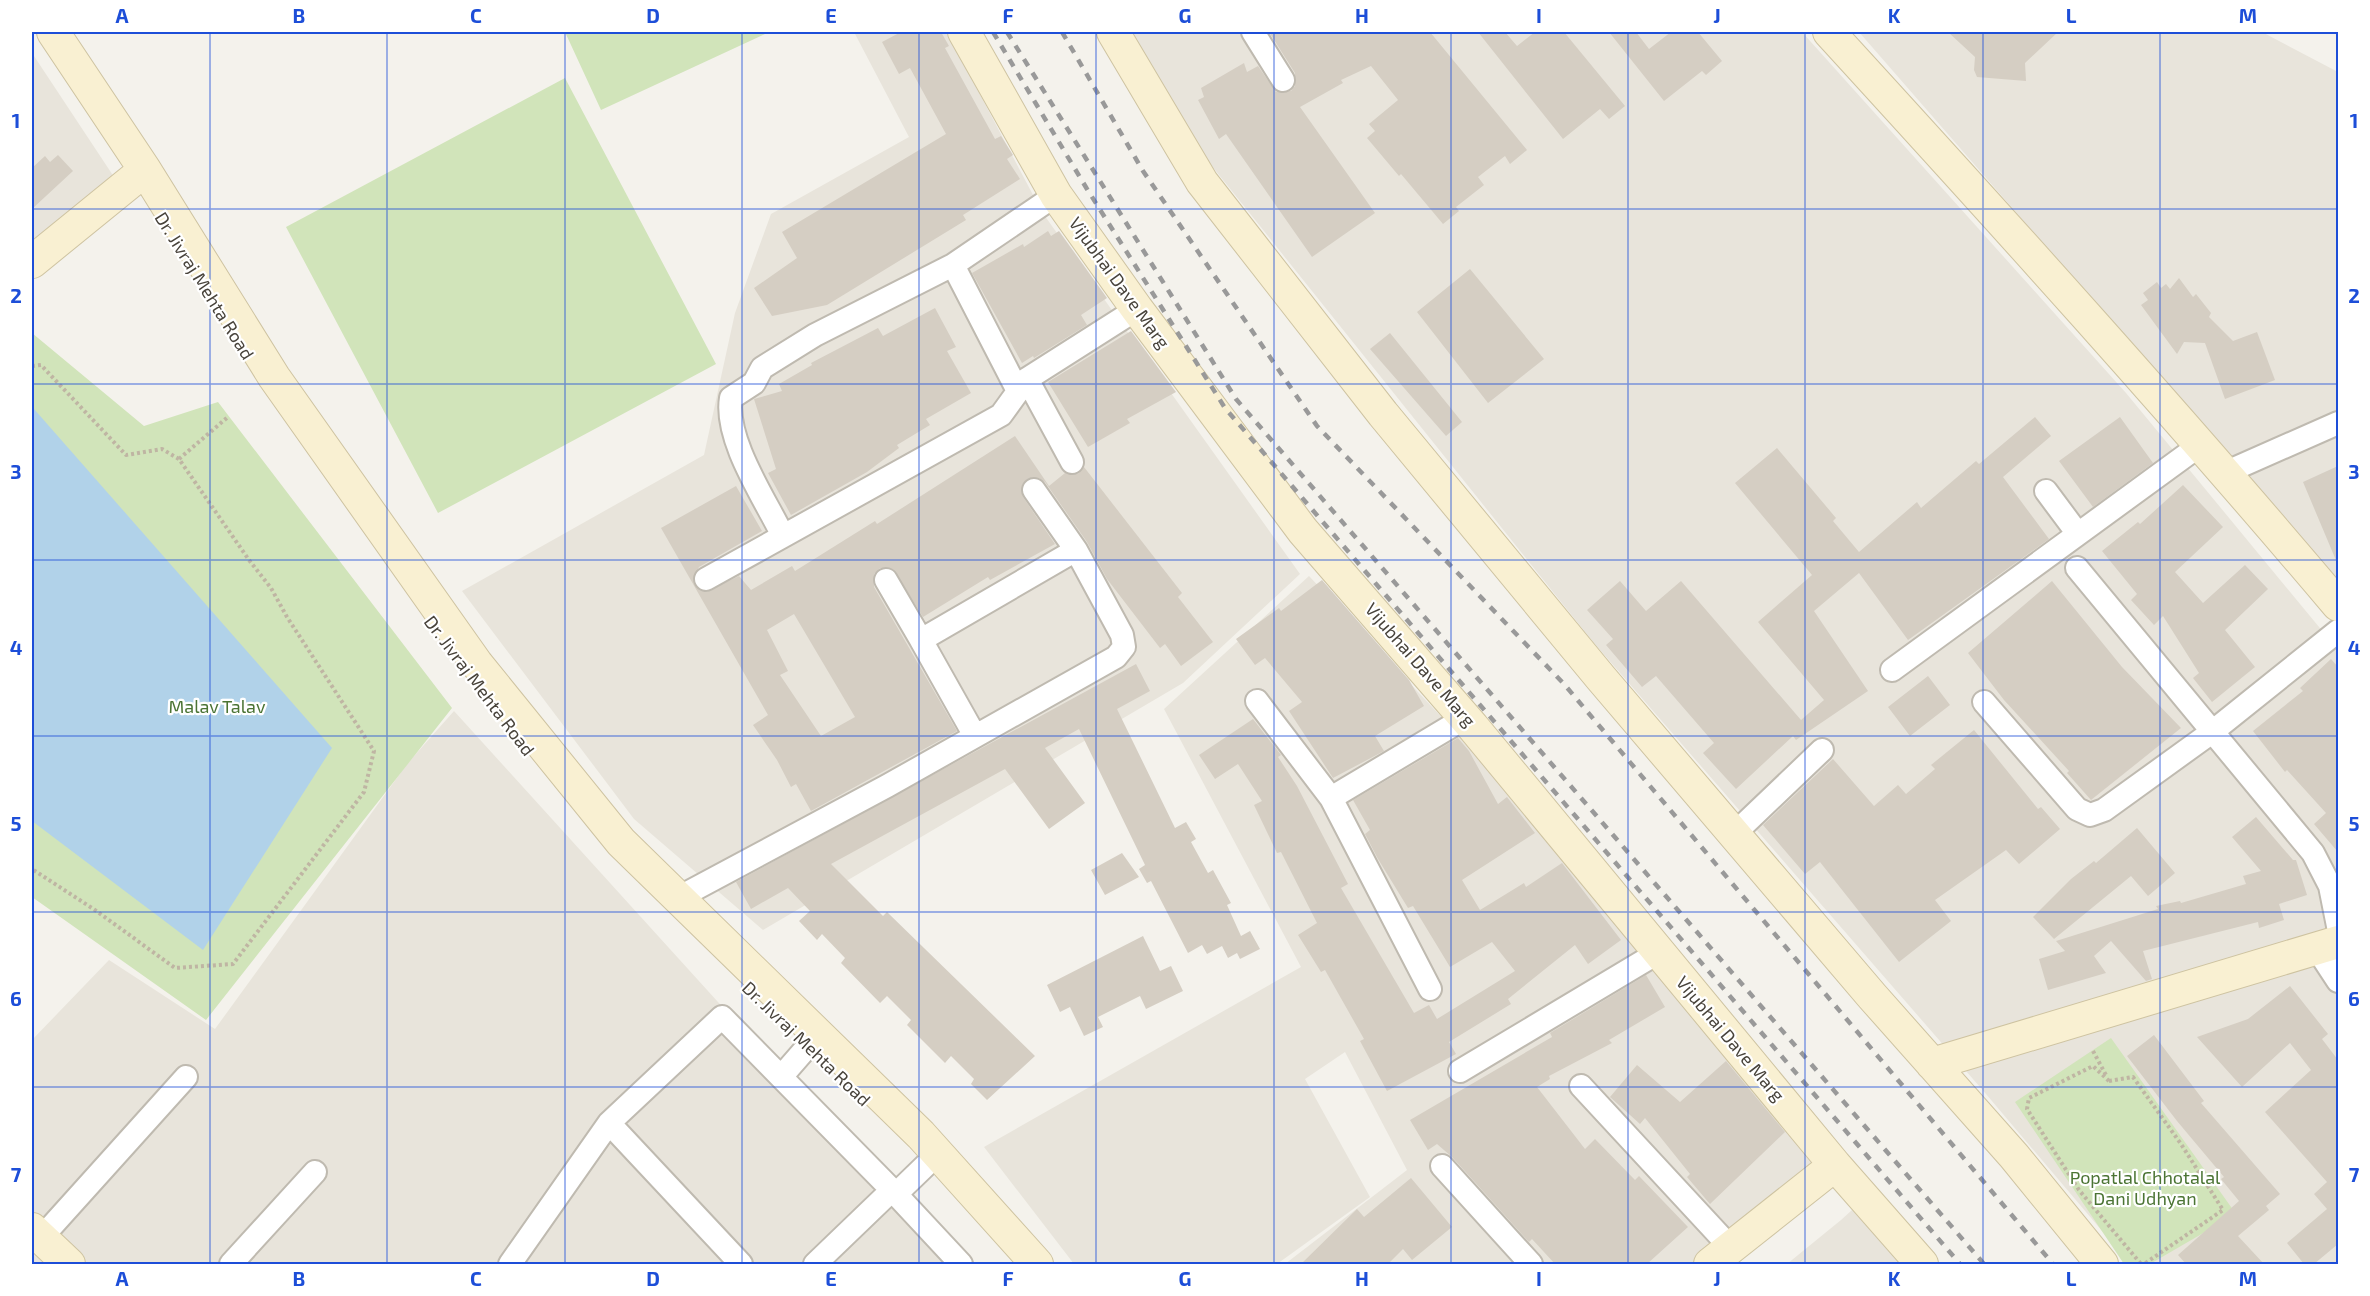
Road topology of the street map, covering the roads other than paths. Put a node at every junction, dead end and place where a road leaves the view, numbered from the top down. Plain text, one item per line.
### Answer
1 (38, 32) edge
2 (53, 32) edge
3 (964, 32) edge
4 (1113, 32) edge
5 (1253, 32) edge
6 (1829, 32) edge
7 (1283, 80) dead end
8 (141, 174) junction
9 (1056, 195) junction
10 (32, 262) edge
11 (953, 265) junction
12 (1137, 309) junction
13 (1023, 385) junction
14 (2338, 423) edge
15 (2200, 445) junction
16 (1072, 462) dead end
17 (2227, 472) junction
18 (1034, 490) dead end
19 (2046, 491) dead end
20 (2078, 534) junction
21 (783, 536) junction
22 (1076, 550) junction
23 (2078, 568) dead end
24 (706, 579) dead end
25 (886, 580) dead end
26 (2338, 605) edge
27 (2338, 631) edge
28 (921, 640) junction
29 (1892, 670) dead end
30 (1257, 701) dead end
31 (1983, 702) dead end
32 (1465, 718) junction
33 (2212, 732) junction
34 (975, 736) junction
35 (1822, 750) dead end
36 (1331, 798) junction
37 (1734, 834) junction
38 (678, 898) junction
39 (2338, 926) edge
40 (2328, 946) edge
41 (1659, 952) junction
42 (2338, 981) edge
43 (1430, 988) dead end
44 (808, 1046) junction
45 (1932, 1064) junction
46 (1460, 1071) dead end
47 (186, 1077) dead end
48 (781, 1077) junction
49 (1581, 1086) dead end
50 (609, 1123) junction
51 (927, 1165) junction
52 (1835, 1165) junction
53 (1442, 1166) dead end
54 (315, 1172) dead end
55 (894, 1192) junction
56 (36, 1234) edge
57 (1721, 1256) edge
58 (69, 1264) edge
59 (231, 1264) edge
60 (510, 1264) edge
61 (741, 1264) edge
62 (815, 1264) edge
63 (961, 1264) edge
64 (1015, 1264) edge
65 (1037, 1264) edge
66 (1531, 1264) edge
67 (1922, 1264) edge
68 (2102, 1264) edge

1 - 8 street, Dr. Jivraj Mehta Road
2 - 8 street
3 - 9 street, Vijubhai Dave Marg
4 - 37 street
5 - 7 street
6 - 15 street
8 - 10 street
8 - 38 street
8 - 44 street, Dr. Jivraj Mehta Road
9 - 11 street
9 - 12 street, Vijubhai Dave Marg
11 - 13 street
11 - 21 street
12 - 13 street
12 - 32 street, Vijubhai Dave Marg
13 - 16 street
13 - 21 street
14 - 17 street
15 - 17 street
15 - 20 street
17 - 26 street
18 - 22 street
19 - 20 street
20 - 29 street
21 - 24 street
22 - 28 street
22 - 34 street
23 - 33 street
25 - 28 street
27 - 33 street
28 - 34 street
30 - 36 street
31 - 33 street
32 - 36 street
32 - 41 street, Vijubhai Dave Marg
33 - 39 street
34 - 38 street
35 - 37 street
36 - 43 street
37 - 45 street
38 - 65 street
40 - 42 street
40 - 45 street
41 - 46 street
41 - 52 street, Vijubhai Dave Marg
44 - 48 street
44 - 51 street, Dr. Jivraj Mehta Road
45 - 68 street
47 - 56 street
48 - 50 street
48 - 55 street
49 - 57 street
50 - 60 street
50 - 61 street
51 - 55 street
51 - 64 street, Dr. Jivraj Mehta Road
52 - 57 street
52 - 67 street, Vijubhai Dave Marg
53 - 66 street
54 - 59 street
55 - 62 street
55 - 63 street
56 - 58 street

